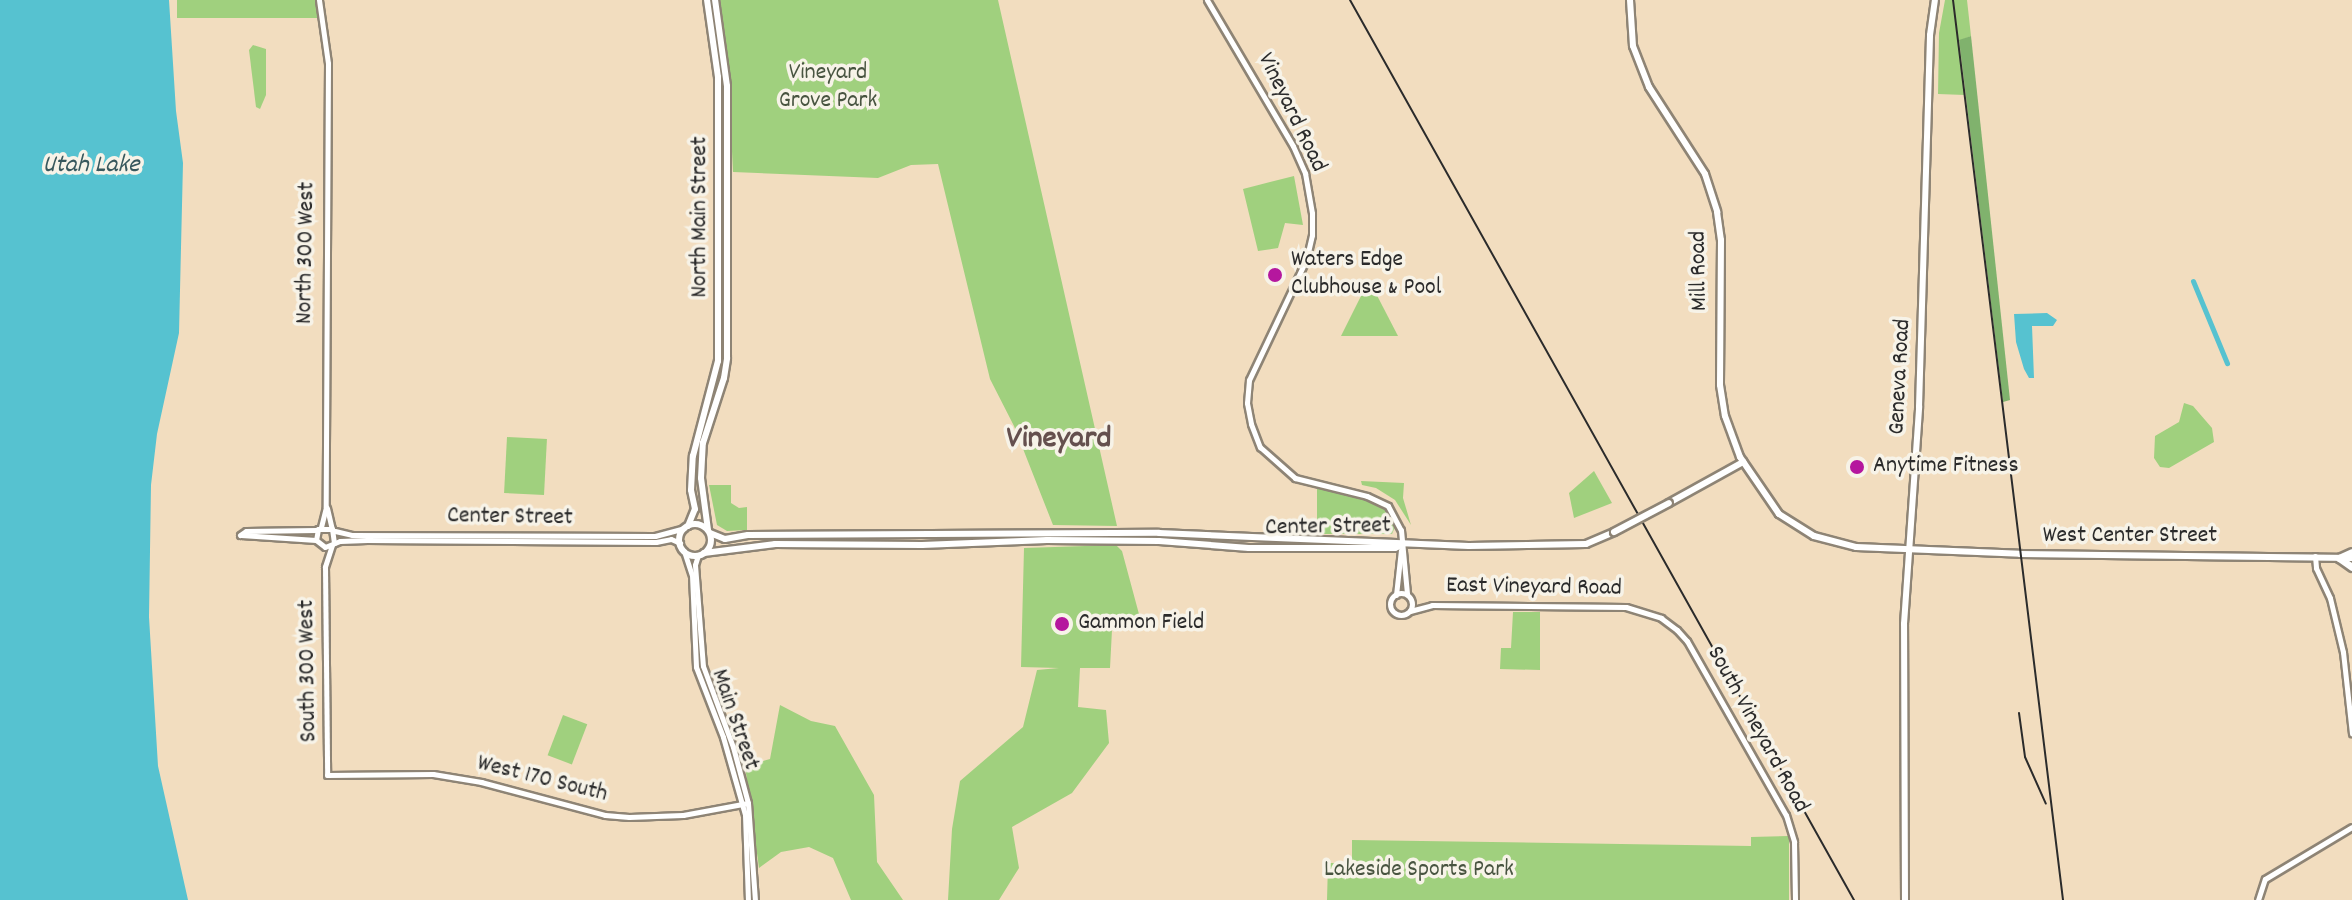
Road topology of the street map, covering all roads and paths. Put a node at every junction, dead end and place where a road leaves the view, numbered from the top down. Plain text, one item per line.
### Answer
1 (319, 0) edge
2 (707, 0) edge
3 (715, 0) edge
4 (1207, 0) edge
5 (1630, 0) edge
6 (1935, 0) edge
7 (1743, 462) junction
8 (326, 507) junction
9 (686, 527) junction
10 (320, 528) junction
11 (333, 530) junction
12 (709, 531) junction
13 (1218, 537) junction
14 (1244, 539) junction
15 (318, 542) junction
16 (680, 543) junction
17 (1187, 543) junction
18 (333, 544) junction
19 (1402, 545) junction
20 (1249, 548) junction
21 (1908, 548) junction
22 (684, 551) junction
23 (2352, 552) edge
24 (701, 554) junction
25 (2315, 556) junction
26 (2339, 558) junction
27 (2352, 558) edge
28 (325, 567) junction
29 (2352, 567) edge
30 (1396, 595) junction
31 (1408, 596) junction
32 (1432, 605) junction
33 (1410, 611) junction
34 (1677, 630) joint
35 (2352, 734) edge
36 (327, 775) joint
37 (745, 804) junction
38 (2352, 827) edge
39 (748, 900) edge
40 (755, 900) edge
41 (1795, 900) edge
42 (1905, 900) edge
43 (2258, 900) edge

1 - 8 street, North 300 West
2 - 9 main road, North Main Street
3 - 12 main road, North Main Street
4 - 19 street, Vineyard Road
5 - 7 main road, Mill Road
6 - 21 main road, Geneva Road
7 - 19 main road, Center Street, bridge
7 - 21 main road, Mill Road
8 - 10 street, North 300 West
8 - 11 street, North 300 West
9 - 11 street, Center Street
9 - 12 main road
9 - 16 main road
10 - 11 street, Center Street
10 - 15 street, North 300 West
10 - 15 street
11 - 18 street, South 300 West
12 - 13 main road, Center Street
12 - 24 main road
13 - 14 main road, Center Street
13 - 17 main road
14 - 19 main road, Center Street
14 - 20 main road
15 - 18 street, Center Street
15 - 28 street, South 300 West
16 - 18 street, Center Street
16 - 22 main road
17 - 20 main road, Center Street
17 - 24 main road, Center Street
18 - 28 street, South 300 West
19 - 20 main road, Center Street
19 - 30 street
19 - 31 street
21 - 25 main road, West Center Street
21 - 42 main road, Geneva Road
22 - 24 main road
22 - 37 street, Main Street
23 - 26 highway
24 - 37 street, Main Street
25 - 26 main road, West Center Street
25 - 35 street
26 - 27 main road, West Center Street
26 - 29 highway
28 - 36 street, South 300 West
30 - 31 street
30 - 33 street
31 - 32 street, East Vineyard Road
31 - 33 street
32 - 33 street, East Vineyard Road
32 - 34 street, East Vineyard Road
34 - 41 street, South Vineyard Road
36 - 37 street, West 170 South
37 - 39 street, Main Street
37 - 40 street, Main Street
38 - 43 street

